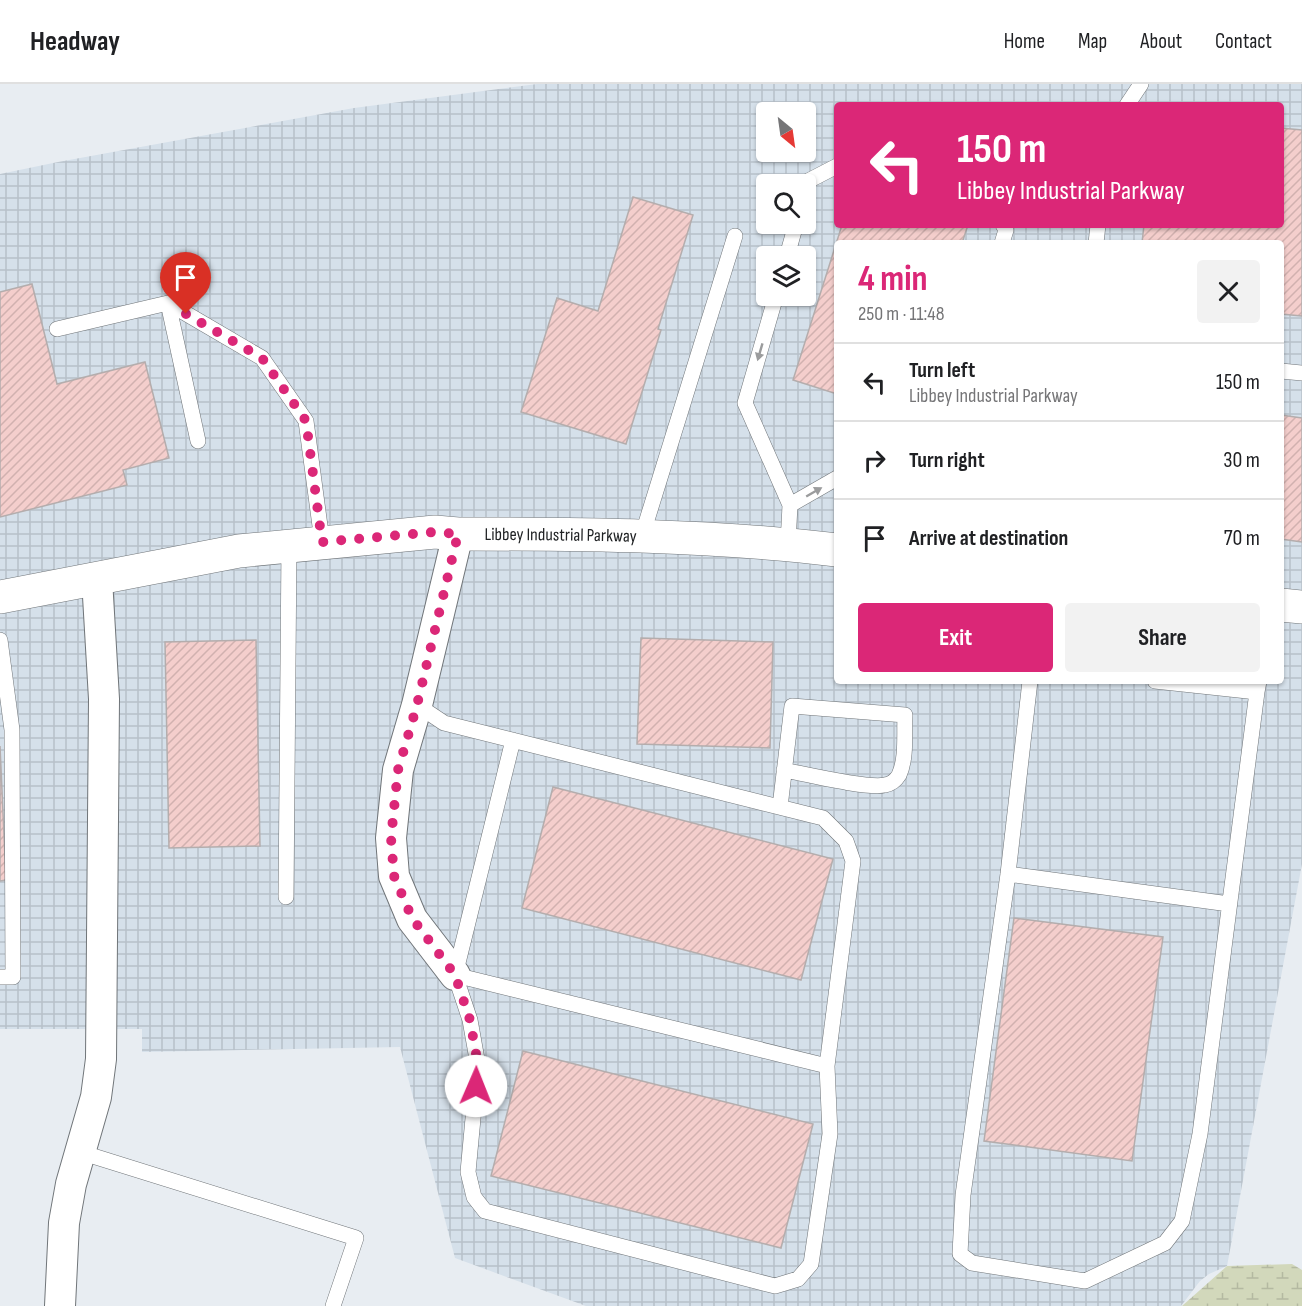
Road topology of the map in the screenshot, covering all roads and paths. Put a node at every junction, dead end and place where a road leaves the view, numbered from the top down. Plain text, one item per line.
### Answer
1 (1141, 84) edge
2 (1129, 102) edge
3 (834, 168) edge
4 (816, 177) edge
5 (735, 236) dead end
6 (168, 303) junction
7 (773, 306) edge
8 (57, 329) dead end
9 (1284, 371) edge
10 (1302, 373) edge
11 (198, 441) dead end
12 (834, 480) edge
13 (790, 506) junction
14 (458, 534) junction
15 (642, 536) junction
16 (322, 542) junction
17 (788, 544) junction
18 (289, 546) junction
19 (834, 550) edge
20 (98, 579) junction
21 (0, 597) edge
22 (1284, 604) edge
23 (1302, 607) edge
24 (0, 640) edge
25 (2, 680) edge
26 (1030, 684) edge
27 (1217, 684) edge
28 (1258, 686) edge
29 (417, 705) junction
30 (513, 740) junction
31 (784, 770) junction
32 (780, 807) junction
33 (1008, 874) junction
34 (286, 897) dead end
35 (1229, 904) junction
36 (455, 975) junction
37 (0, 977) edge
38 (827, 1066) junction
39 (80, 1152) junction
40 (60, 1306) edge
41 (333, 1306) edge

1 - 2 lane
3 - 4 lane
5 - 15 lane
6 - 8 lane
6 - 11 lane
6 - 16 lane
7 -> 13 lane
9 - 10 lane
13 -> 12 lane
13 - 17 lane
14 - 15 street, Libbey Industrial Parkway
14 - 16 street, Libbey Industrial Parkway
14 - 29 street
15 - 17 street, Libbey Industrial Parkway
16 - 18 street, Libbey Industrial Parkway
17 - 19 street, Libbey Industrial Parkway
18 - 20 street, Libbey Industrial Parkway
18 - 34 lane
20 - 21 street, Libbey Industrial Parkway
20 - 39 street
22 - 23 street
24 - 25 lane
25 - 37 lane
26 - 33 lane
27 - 28 lane
28 - 35 lane
29 - 30 lane
29 - 36 street
30 - 32 lane
30 - 36 lane
31 - 31 lane
31 - 32 lane
32 - 38 lane
33 - 35 lane
33 - 35 lane
36 - 38 lane
36 - 38 lane
39 - 40 street
39 - 41 lane

